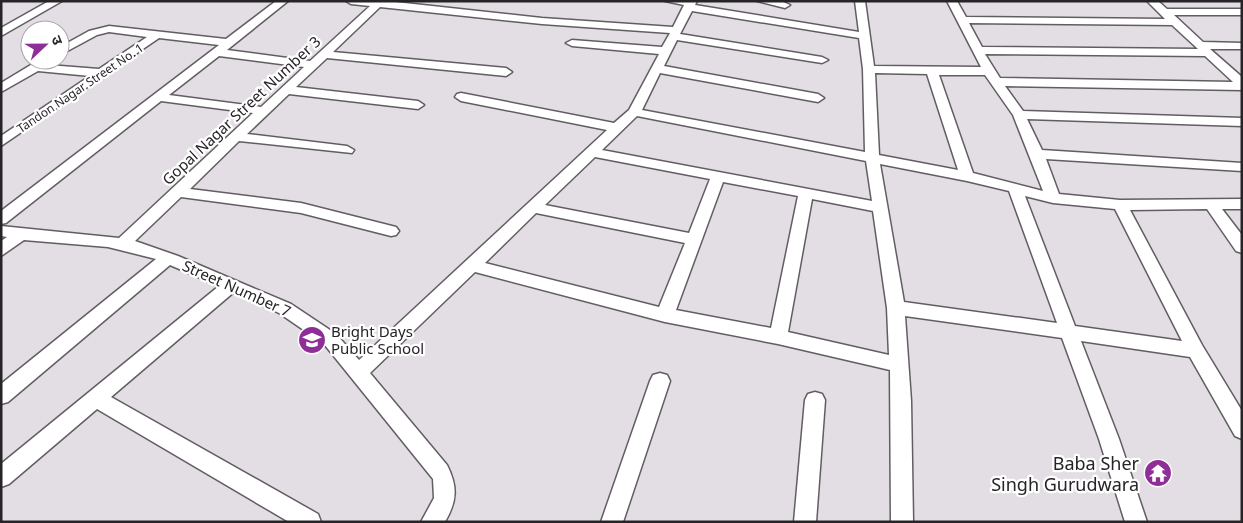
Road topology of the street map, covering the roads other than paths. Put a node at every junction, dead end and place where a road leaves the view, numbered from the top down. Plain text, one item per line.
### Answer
1 (57, 1) edge
2 (283, 1) edge
3 (351, 1) edge
4 (670, 1) edge
5 (860, 1) edge
6 (952, 1) edge
7 (1152, 1) edge
8 (769, 2) edge
9 (380, 3) edge
10 (691, 4) edge
11 (785, 5) dead end
12 (1165, 12) junction
13 (1242, 12) edge
14 (962, 20) junction
15 (1174, 22) junction
16 (1, 33) edge
17 (675, 33) junction
18 (158, 34) junction
19 (866, 36) junction
20 (228, 42) junction
21 (572, 43) dead end
22 (1242, 46) edge
23 (70, 47) edge
24 (1205, 49) junction
25 (977, 50) junction
26 (667, 51) junction
27 (215, 52) junction
28 (326, 54) junction
29 (822, 60) dead end
30 (315, 65) junction
31 (658, 69) junction
32 (31, 70) edge
33 (64, 70) edge
34 (869, 70) junction
35 (932, 71) junction
36 (989, 71) junction
37 (506, 72) dead end
38 (101, 74) junction
39 (997, 82) junction
40 (1242, 85) edge
41 (1, 88) edge
42 (288, 90) junction
43 (156, 97) junction
44 (461, 97) dead end
45 (818, 98) dead end
46 (418, 104) dead end
47 (264, 111) junction
48 (634, 112) junction
49 (1019, 115) junction
50 (1242, 122) edge
51 (618, 128) junction
52 (236, 137) junction
53 (1, 142) edge
54 (347, 150) dead end
55 (593, 152) junction
56 (1037, 154) junction
57 (872, 157) junction
58 (1242, 167) edge
59 (718, 176) junction
60 (967, 176) junction
61 (1015, 189) junction
62 (176, 192) junction
63 (806, 192) junction
64 (1053, 198) junction
65 (1210, 203) junction
66 (1242, 204) edge
67 (1120, 205) junction
68 (878, 207) junction
69 (534, 208) junction
70 (1, 219) edge
71 (1, 231) edge
72 (392, 231) dead end
73 (20, 235) junction
74 (694, 239) junction
75 (122, 244) junction
76 (1242, 247) edge
77 (1, 250) edge
78 (168, 258) junction
79 (474, 266) junction
80 (232, 284) junction
81 (896, 308) junction
82 (664, 315) junction
83 (1069, 331) junction
84 (778, 337) junction
85 (1196, 350) junction
86 (900, 365) junction
87 (358, 373) junction
88 (660, 382) dead end
89 (1, 396) edge
90 (96, 398) junction
91 (815, 400) dead end
92 (1242, 430) edge
93 (1, 477) edge
94 (310, 522) edge
95 (432, 522) edge
96 (612, 522) edge
97 (805, 522) edge
98 (902, 522) edge
99 (1136, 522) edge

1 - 16 street
2 - 20 street
3 - 9 street
4 - 10 street
5 - 19 street
6 - 14 street
7 - 12 street
8 - 11 street
9 - 17 street
9 - 28 street, Gopal Nagar Street Number 3
10 - 17 street
10 - 19 street
12 - 13 street
12 - 15 street
14 - 15 street
14 - 25 street
15 - 24 street
17 - 26 street
17 - 29 street
18 - 20 street
18 - 23 street
18 - 38 street, Tandon Nagar Street No. 1
19 - 34 street
20 - 27 street
21 - 26 street
22 - 24 street
24 - 25 street
24 - 40 street
25 - 36 street
26 - 31 street
27 - 30 street
27 - 43 street
28 - 30 street, Gopal Nagar Street Number 3
28 - 37 street
30 - 42 street, Gopal Nagar Street Number 3
31 - 45 street
31 - 48 street
32 - 41 street
33 - 38 street
34 - 35 street
34 - 57 street
35 - 36 street
35 - 60 street
36 - 39 street
38 - 53 street, Tandon Nagar Street No. 1
39 - 40 street
39 - 49 street
42 - 46 street
42 - 47 street, Gopal Nagar Street Number 3
43 - 47 street
43 - 70 street
44 - 51 street
47 - 52 street, Gopal Nagar Street Number 3
48 - 51 street
48 - 57 street
49 - 50 street
49 - 56 street
51 - 55 street
52 - 54 street
52 - 62 street, Gopal Nagar Street Number 3
55 - 59 street
55 - 69 street
56 - 58 street
56 - 64 street
57 - 60 street
57 - 68 street
59 - 63 street
59 - 74 street
60 - 61 street
61 - 64 street
61 - 83 street
62 - 72 street
62 - 75 street, Gopal Nagar Street Number 3
63 - 68 street
63 - 84 street
64 - 67 street
65 - 66 street
65 - 67 street
65 - 76 street
67 - 85 street
68 - 81 street
69 - 74 street
69 - 79 street
71 - 73 street, Street Number 7
73 - 75 street, Street Number 7
73 - 77 street
74 - 82 street
75 - 78 street, Street Number 7
78 - 80 street, Street Number 7
78 - 89 street
79 - 82 street
79 - 87 street
80 - 87 street, Street Number 7
80 - 90 street
81 - 83 street
81 - 86 street
82 - 84 street
83 - 85 street
83 - 99 street
84 - 86 street
85 - 92 street
86 - 98 street
87 - 95 street, Street Number 7
88 - 96 street
90 - 93 street
90 - 94 street
91 - 97 street

